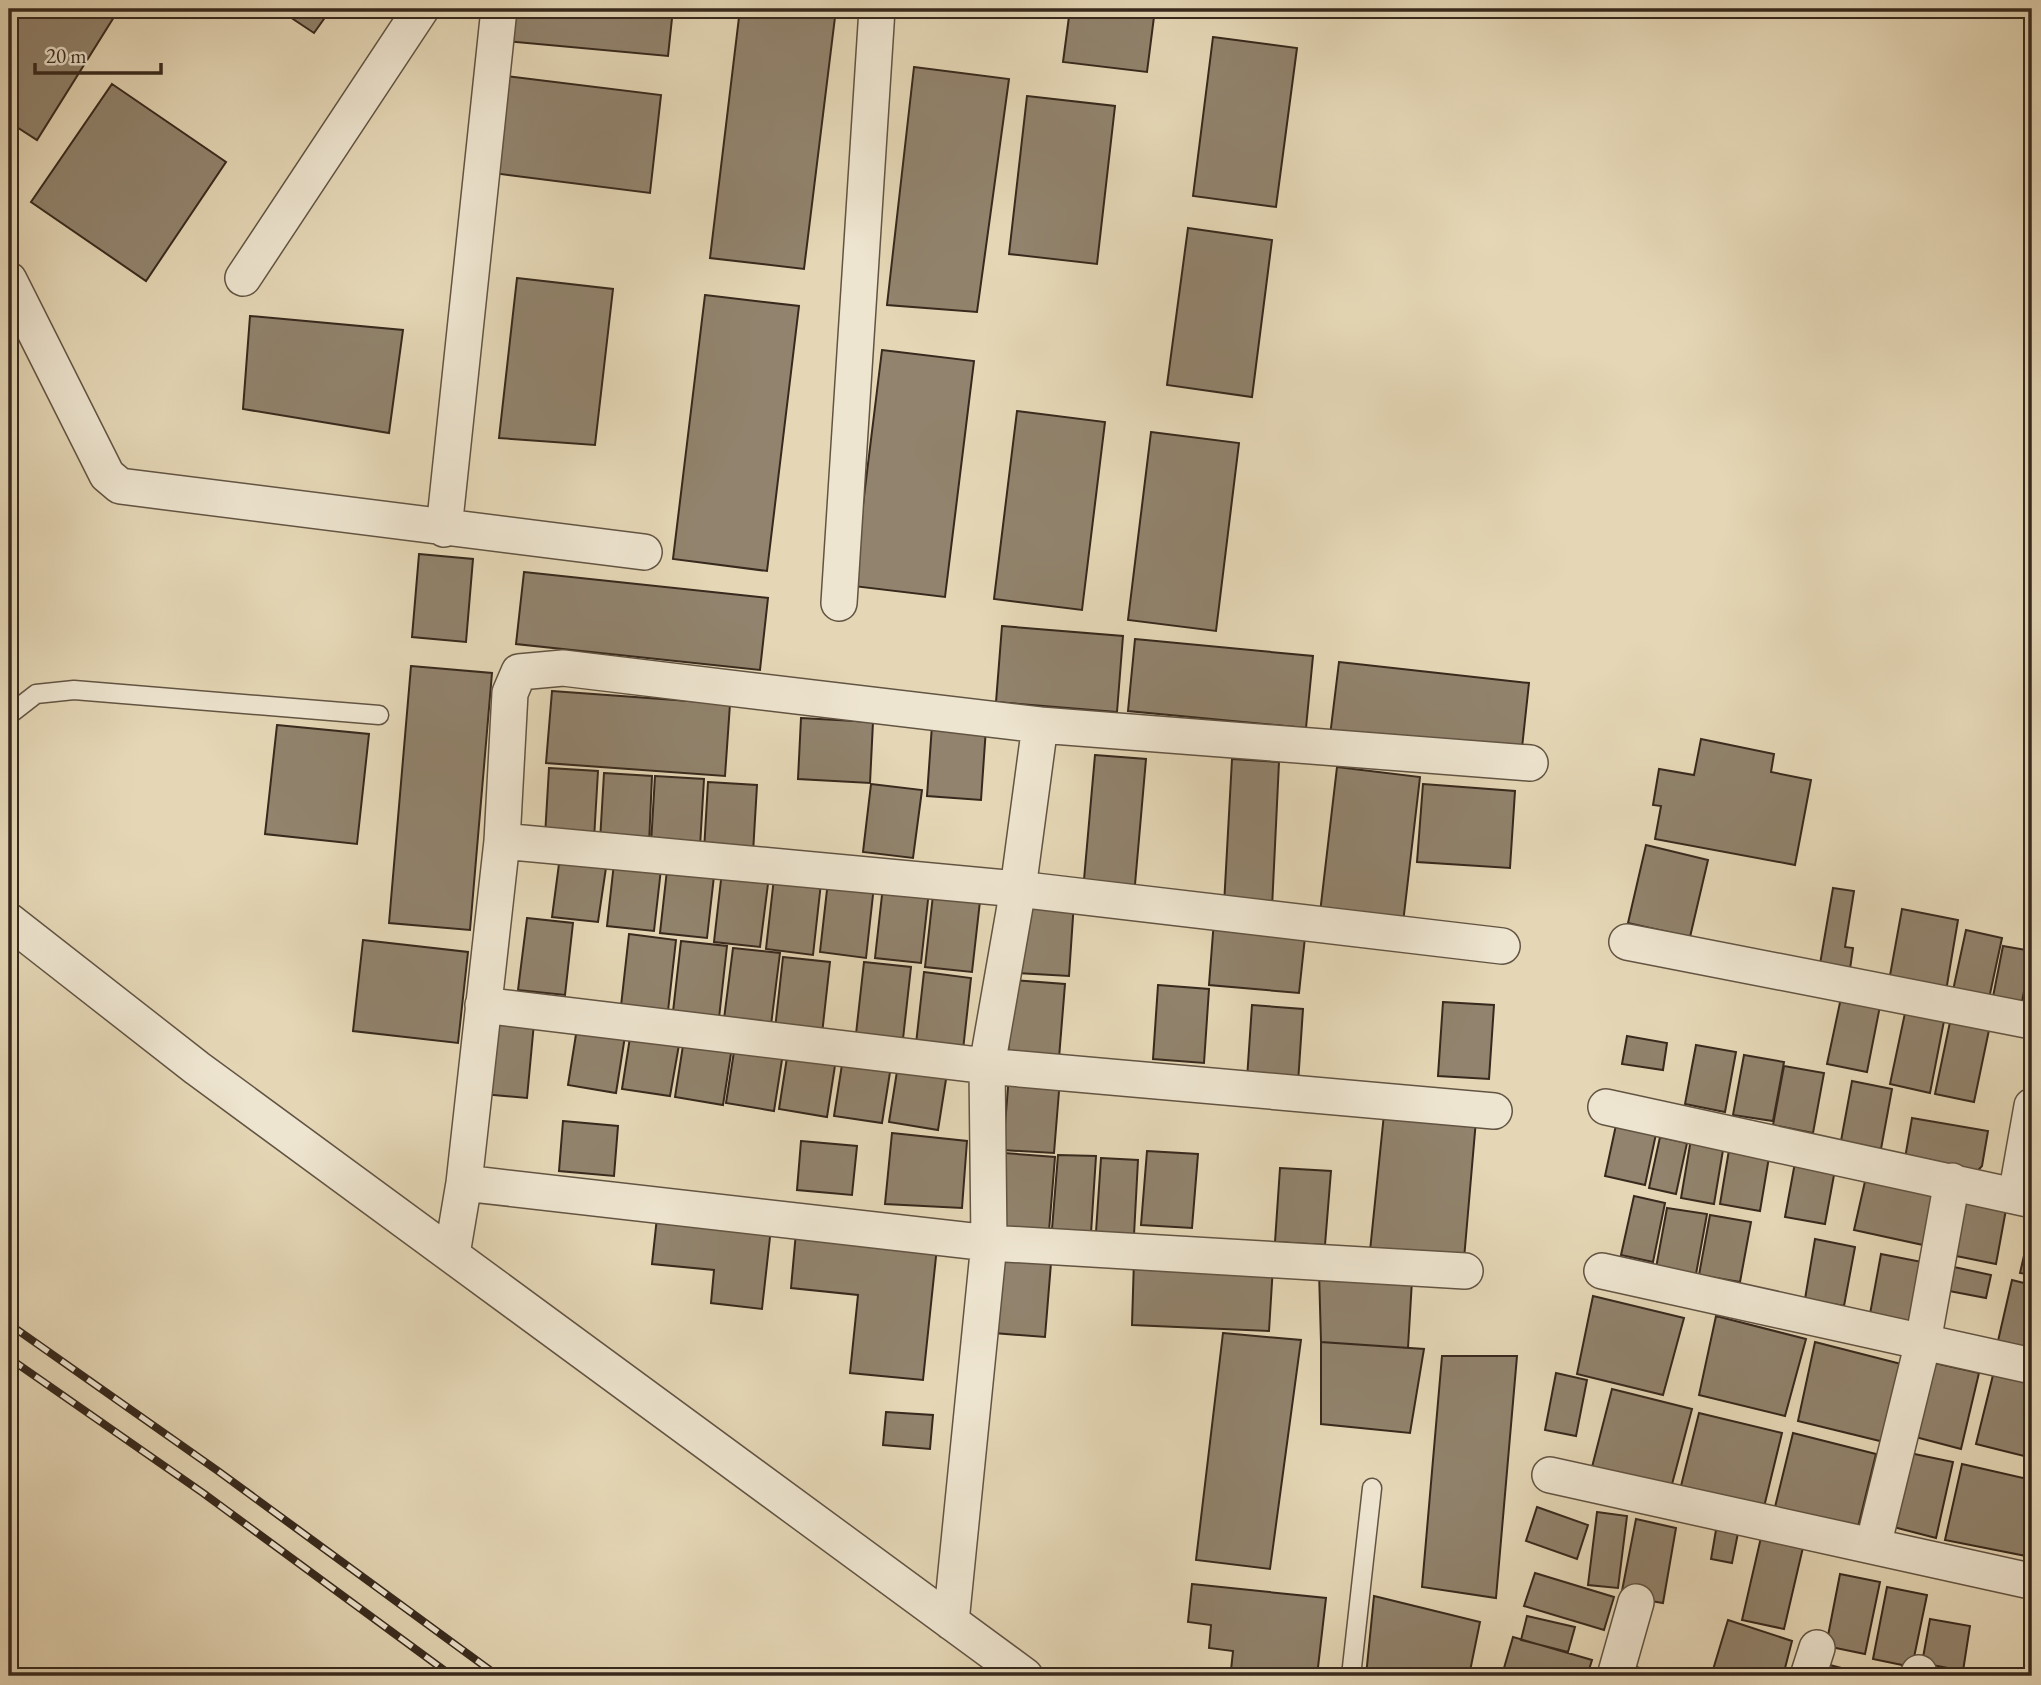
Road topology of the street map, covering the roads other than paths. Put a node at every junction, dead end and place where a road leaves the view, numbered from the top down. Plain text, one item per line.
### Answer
1 (421, 9) edge
2 (499, 9) edge
3 (877, 9) edge
4 (243, 278) dead end
5 (9, 280) edge
6 (444, 529) junction
7 (644, 552) dead end
8 (839, 603) dead end
9 (9, 715) edge
10 (379, 715) dead end
11 (1040, 725) junction
12 (1530, 763) dead end
13 (502, 841) junction
14 (1018, 889) junction
15 (9, 921) edge
16 (1627, 942) dead end
17 (1502, 946) dead end
18 (483, 1005) junction
19 (2032, 1021) edge
20 (987, 1066) junction
21 (2032, 1106) edge
22 (1606, 1107) dead end
23 (1494, 1111) dead end
24 (1952, 1181) junction
25 (464, 1184) junction
26 (2024, 1198) edge
27 (989, 1242) junction
28 (452, 1254) junction
29 (1465, 1271) dead end
30 (1602, 1271) dead end
31 (1923, 1342) junction
32 (2032, 1366) edge
33 (1550, 1475) dead end
34 (1372, 1488) dead end
35 (1873, 1546) junction
36 (2030, 1581) dead end
37 (1636, 1602) dead end
38 (951, 1622) junction
39 (1025, 1676) edge
40 (1352, 1676) edge
41 (1615, 1676) edge

1 - 4 street
2 - 6 street
3 - 8 street
5 - 6 street
6 - 7 street
9 - 10 lane
11 - 12 street
11 - 13 street
11 - 14 street
13 - 14 street
13 - 18 street
14 - 17 street
14 - 20 street
15 - 28 street
16 - 19 street
18 - 20 street
18 - 25 street
20 - 23 street
20 - 27 street
21 - 26 street
22 - 24 street
24 - 26 street
24 - 31 street
25 - 27 street
25 - 28 street
27 - 29 street
27 - 38 street
28 - 38 street
30 - 31 street
31 - 32 street
31 - 35 street
33 - 35 street
34 - 40 lane
35 - 36 street
37 - 41 street
38 - 39 street

